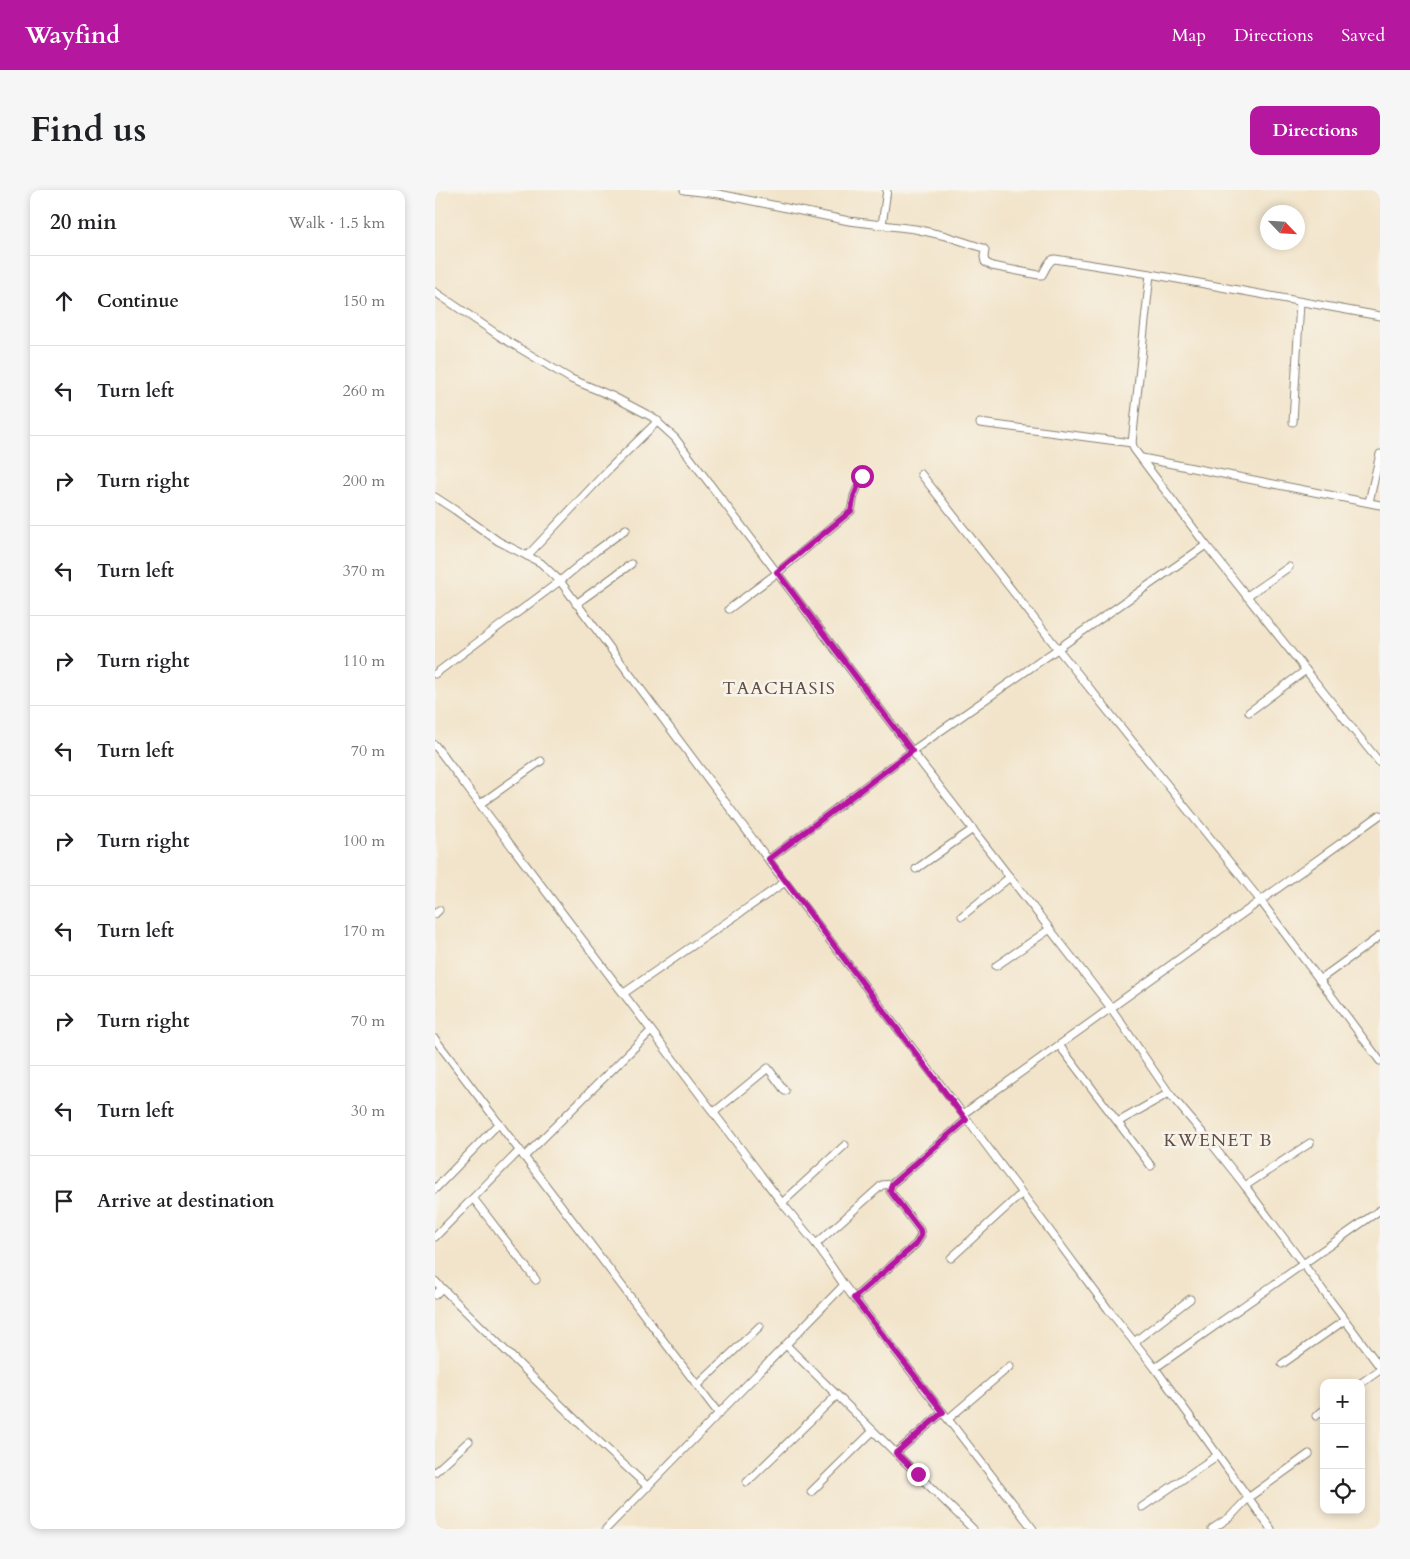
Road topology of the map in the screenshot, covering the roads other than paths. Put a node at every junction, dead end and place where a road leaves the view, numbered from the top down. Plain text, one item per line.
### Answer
1 (684, 190) edge
2 (887, 190) edge
3 (882, 225) junction
4 (1150, 274) junction
5 (435, 292) edge
6 (1300, 302) junction
7 (1380, 316) edge
8 (658, 421) junction
9 (1293, 422) dead end
10 (980, 423) dead end
11 (1132, 443) junction
12 (1380, 454) edge
13 (1142, 458) junction
14 (921, 474) dead end
15 (862, 476) dead end
16 (435, 497) edge
17 (1369, 502) junction
18 (1380, 505) edge
19 (626, 529) dead end
20 (1206, 545) junction
21 (527, 556) junction
22 (631, 564) dead end
23 (1289, 568) dead end
24 (777, 572) junction
25 (560, 581) junction
26 (1247, 596) junction
27 (576, 604) junction
28 (729, 609) dead end
29 (1058, 649) junction
30 (1305, 670) junction
31 (435, 674) edge
32 (1249, 712) dead end
33 (435, 745) edge
34 (912, 751) junction
35 (541, 761) dead end
36 (1380, 764) edge
37 (480, 804) junction
38 (1380, 815) edge
39 (973, 829) junction
40 (769, 859) junction
41 (916, 869) dead end
42 (1010, 877) junction
43 (785, 882) junction
44 (1260, 900) junction
45 (962, 916) dead end
46 (1050, 929) junction
47 (1380, 936) edge
48 (996, 966) dead end
49 (1319, 980) junction
50 (624, 993) junction
51 (1111, 1008) junction
52 (651, 1031) junction
53 (435, 1039) edge
54 (1059, 1045) junction
55 (1380, 1061) edge
56 (785, 1091) dead end
57 (1169, 1093) junction
58 (713, 1112) junction
59 (964, 1117) junction
60 (1118, 1122) junction
61 (499, 1123) junction
62 (1310, 1143) dead end
63 (845, 1145) dead end
64 (519, 1150) junction
65 (524, 1157) junction
66 (1151, 1166) dead end
67 (892, 1184) junction
68 (1245, 1186) junction
69 (435, 1189) edge
70 (1021, 1194) junction
71 (473, 1198) junction
72 (782, 1202) junction
73 (1380, 1210) edge
74 (435, 1237) edge
75 (816, 1244) junction
76 (951, 1258) dead end
77 (1303, 1264) junction
78 (537, 1280) dead end
79 (435, 1281) edge
80 (844, 1285) junction
81 (442, 1288) junction
82 (435, 1295) edge
83 (854, 1298) junction
84 (1190, 1299) dead end
85 (1345, 1320) junction
86 (760, 1326) dead end
87 (1134, 1342) junction
88 (786, 1345) junction
89 (1282, 1364) dead end
90 (1010, 1366) dead end
91 (1155, 1368) junction
92 (1380, 1369) edge
93 (1365, 1380) edge
94 (698, 1384) junction
95 (837, 1395) junction
96 (943, 1412) junction
97 (1320, 1413) edge
98 (719, 1414) junction
99 (1316, 1416) dead end
100 (948, 1419) junction
101 (873, 1431) junction
102 (469, 1441) dead end
103 (896, 1453) junction
104 (1309, 1454) dead end
105 (1218, 1455) junction
106 (435, 1472) edge
107 (747, 1482) dead end
108 (648, 1487) junction
109 (811, 1492) dead end
110 (1248, 1498) junction
111 (1142, 1507) dead end
112 (606, 1529) edge
113 (973, 1529) edge
114 (1033, 1529) edge
115 (1212, 1529) edge
116 (1271, 1529) edge

1 - 3 street
2 - 3 street
3 - 4 street
4 - 6 street
4 - 11 street
5 - 8 street
6 - 7 street
6 - 9 street
8 - 21 street
8 - 24 street
10 - 11 street
11 - 13 street
12 - 17 street
13 - 17 street
13 - 20 street
14 - 29 street
15 - 24 street
16 - 21 street
17 - 18 street
19 - 25 street
20 - 26 street
20 - 29 street
21 - 25 street
22 - 27 street
23 - 26 street
24 - 28 street
24 - 34 street
25 - 27 street
25 - 31 street
26 - 30 street
27 - 40 street
29 - 34 street
29 - 44 street
30 - 32 street
30 - 36 street
33 - 37 street
34 - 39 street
34 - 40 street
35 - 37 street
37 - 50 street
38 - 44 street
39 - 41 street
39 - 42 street
40 - 43 street
42 - 45 street
42 - 46 street
43 - 50 street
43 - 59 street
44 - 49 street
44 - 51 street
46 - 48 street
46 - 51 street
47 - 49 street
49 - 55 street
50 - 52 street
51 - 54 street
51 - 57 street
52 - 58 street
52 - 65 street
53 - 61 street
54 - 59 street
54 - 60 street
56 - 58 street
57 - 60 street
57 - 68 street
58 - 72 street
59 - 67 street
59 - 70 street
60 - 66 street
61 - 64 street
61 - 69 street
62 - 68 street
63 - 72 street
64 - 65 street
64 - 71 street
65 - 94 street
67 - 75 street
67 - 83 street
68 - 77 street
70 - 76 street
70 - 87 street
71 - 74 street
71 - 78 street
72 - 75 street
73 - 77 street
75 - 80 street
77 - 85 street
77 - 91 street
79 - 81 street
80 - 83 street
80 - 88 street
81 - 82 street
81 - 108 street
83 - 96 street
84 - 87 street
85 - 89 street
85 - 92 street
86 - 94 street
87 - 91 street
88 - 95 street
88 - 98 street
90 - 100 street
91 - 105 street
92 - 93 street
94 - 98 street
95 - 101 street
95 - 107 street
96 - 100 street
96 - 103 street
97 - 99 street
98 - 108 street
100 - 114 street
101 - 103 street
101 - 109 street
102 - 106 street
103 - 113 street
104 - 110 street
105 - 110 street
105 - 111 street
108 - 112 street
110 - 115 street
110 - 116 street

